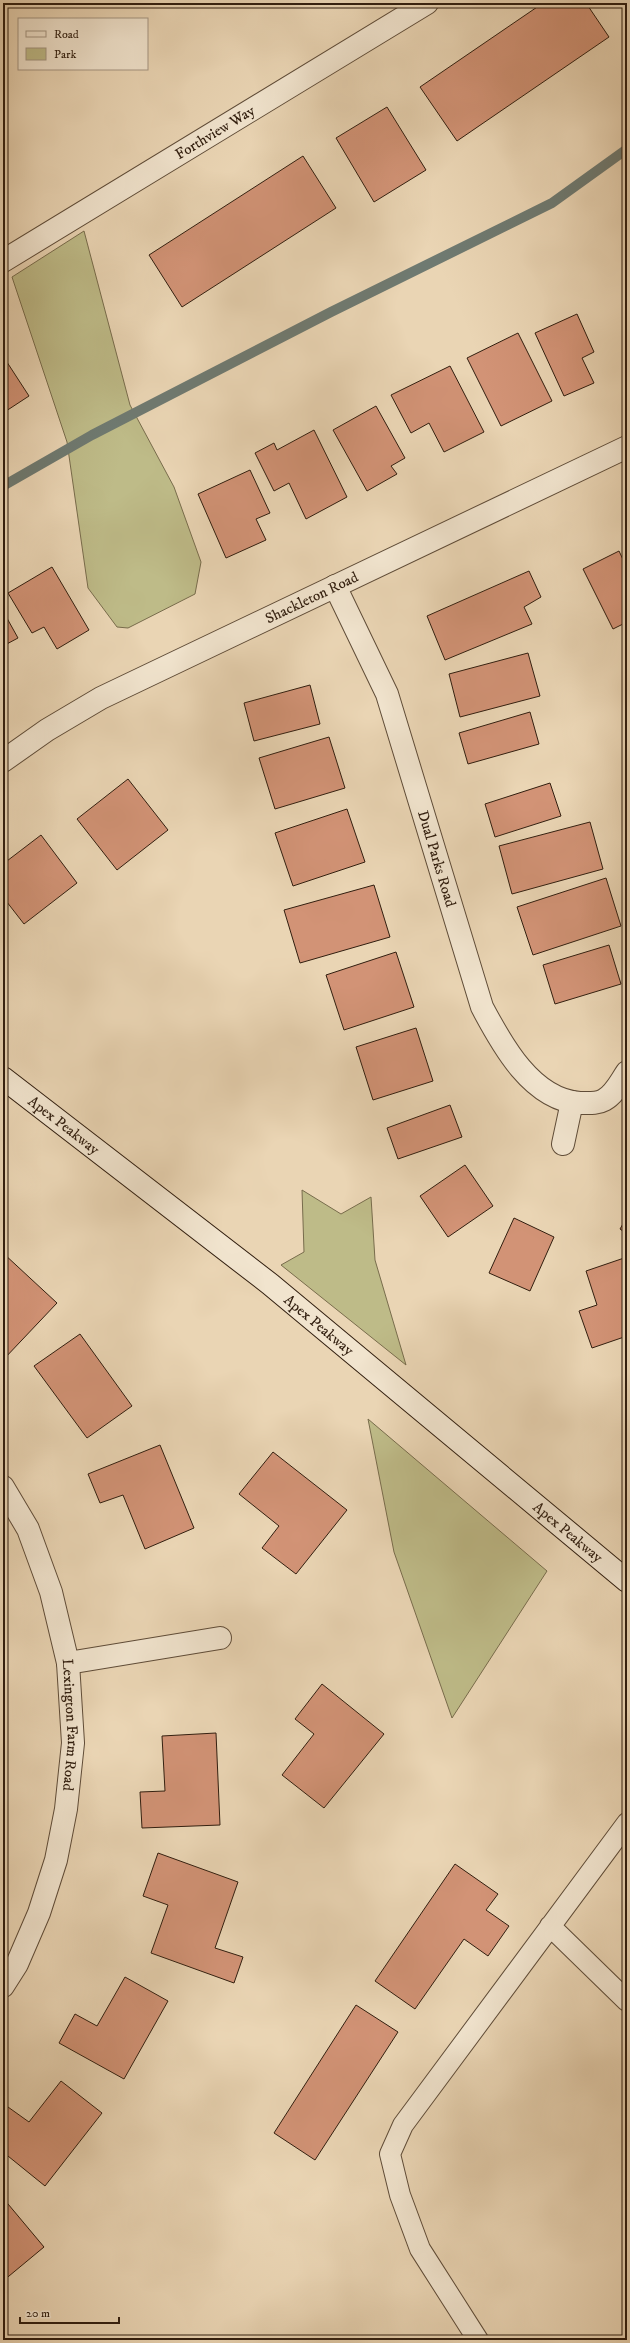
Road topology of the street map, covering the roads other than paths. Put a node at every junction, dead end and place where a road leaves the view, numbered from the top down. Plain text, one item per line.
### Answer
1 (427, 3) edge
2 (3, 261) edge
3 (627, 448) edge
4 (335, 586) junction
5 (3, 761) edge
6 (627, 1072) edge
7 (3, 1078) edge
8 (572, 1102) junction
9 (563, 1144) dead end
10 (3, 1488) edge
11 (627, 1581) edge
12 (220, 1638) dead end
13 (68, 1663) junction
14 (627, 1823) edge
15 (550, 1926) junction
16 (3, 1986) edge
17 (627, 2000) edge
18 (478, 2340) edge

1 - 2 street, Forthview Way
3 - 4 street, Shackleton Road
4 - 5 street, Shackleton Road
4 - 8 street, Dual Parks Road
6 - 8 street, Dual Parks Road
7 - 11 street, Apex Peakway
8 - 9 street
10 - 13 street, Lexington Farm Road
12 - 13 street
13 - 16 street, Lexington Farm Road
14 - 15 lane
15 - 17 lane
15 - 18 lane

